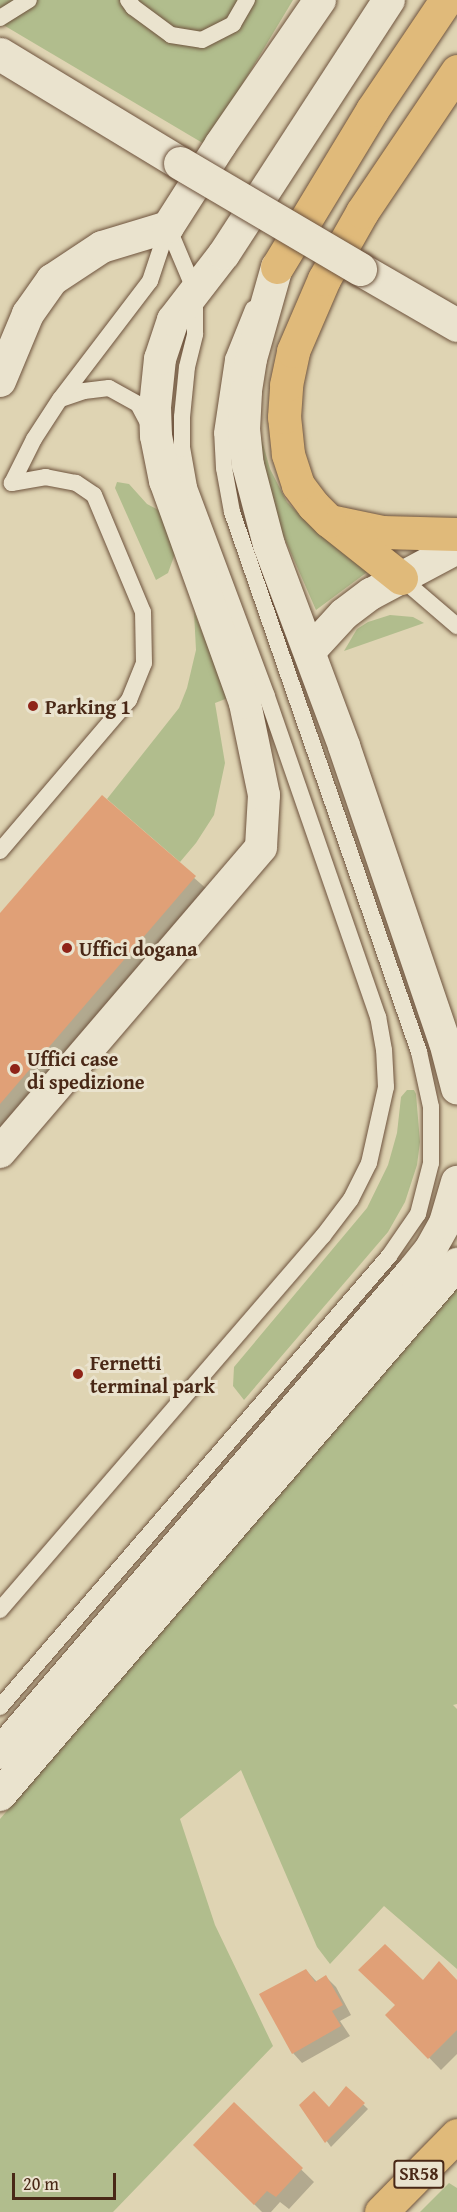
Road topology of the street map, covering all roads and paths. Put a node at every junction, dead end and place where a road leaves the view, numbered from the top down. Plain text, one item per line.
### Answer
1 (29, 0) edge
2 (128, 0) edge
3 (247, 0) edge
4 (320, 0) edge
5 (389, 0) edge
6 (446, 0) edge
7 (0, 18) edge
8 (0, 54) edge
9 (457, 71) edge
10 (168, 227) junction
11 (277, 267) junction
12 (195, 291) junction
13 (457, 326) edge
14 (0, 381) edge
15 (60, 399) junction
16 (156, 436) junction
17 (329, 521) junction
18 (457, 534) edge
19 (457, 548) edge
20 (401, 578) junction
21 (457, 626) edge
22 (310, 651) junction
23 (0, 851) edge
24 (457, 1088) edge
25 (0, 1152) edge
26 (457, 1182) edge
27 (457, 1264) edge
28 (0, 1610) edge
29 (0, 1707) edge
30 (0, 1753) edge
31 (0, 1795) edge
32 (457, 2135) edge
33 (381, 2212) edge

1 - 7 lane
2 - 3 lane
4 - 10 street
5 - 12 street
6 - 11 main road
8 - 13 street, bridge
9 - 17 main road
10 - 12 lane
10 - 14 street
10 - 15 lane
11 - 22 street
11 - 29 lane
12 - 16 street
12 - 28 lane
15 - 16 lane
15 - 23 lane
16 - 25 street
17 - 18 main road
17 - 20 main road
19 - 20 street
20 - 21 lane
20 - 22 street
22 - 24 street
26 - 30 street
27 - 31 street
32 - 33 main road, SR58

